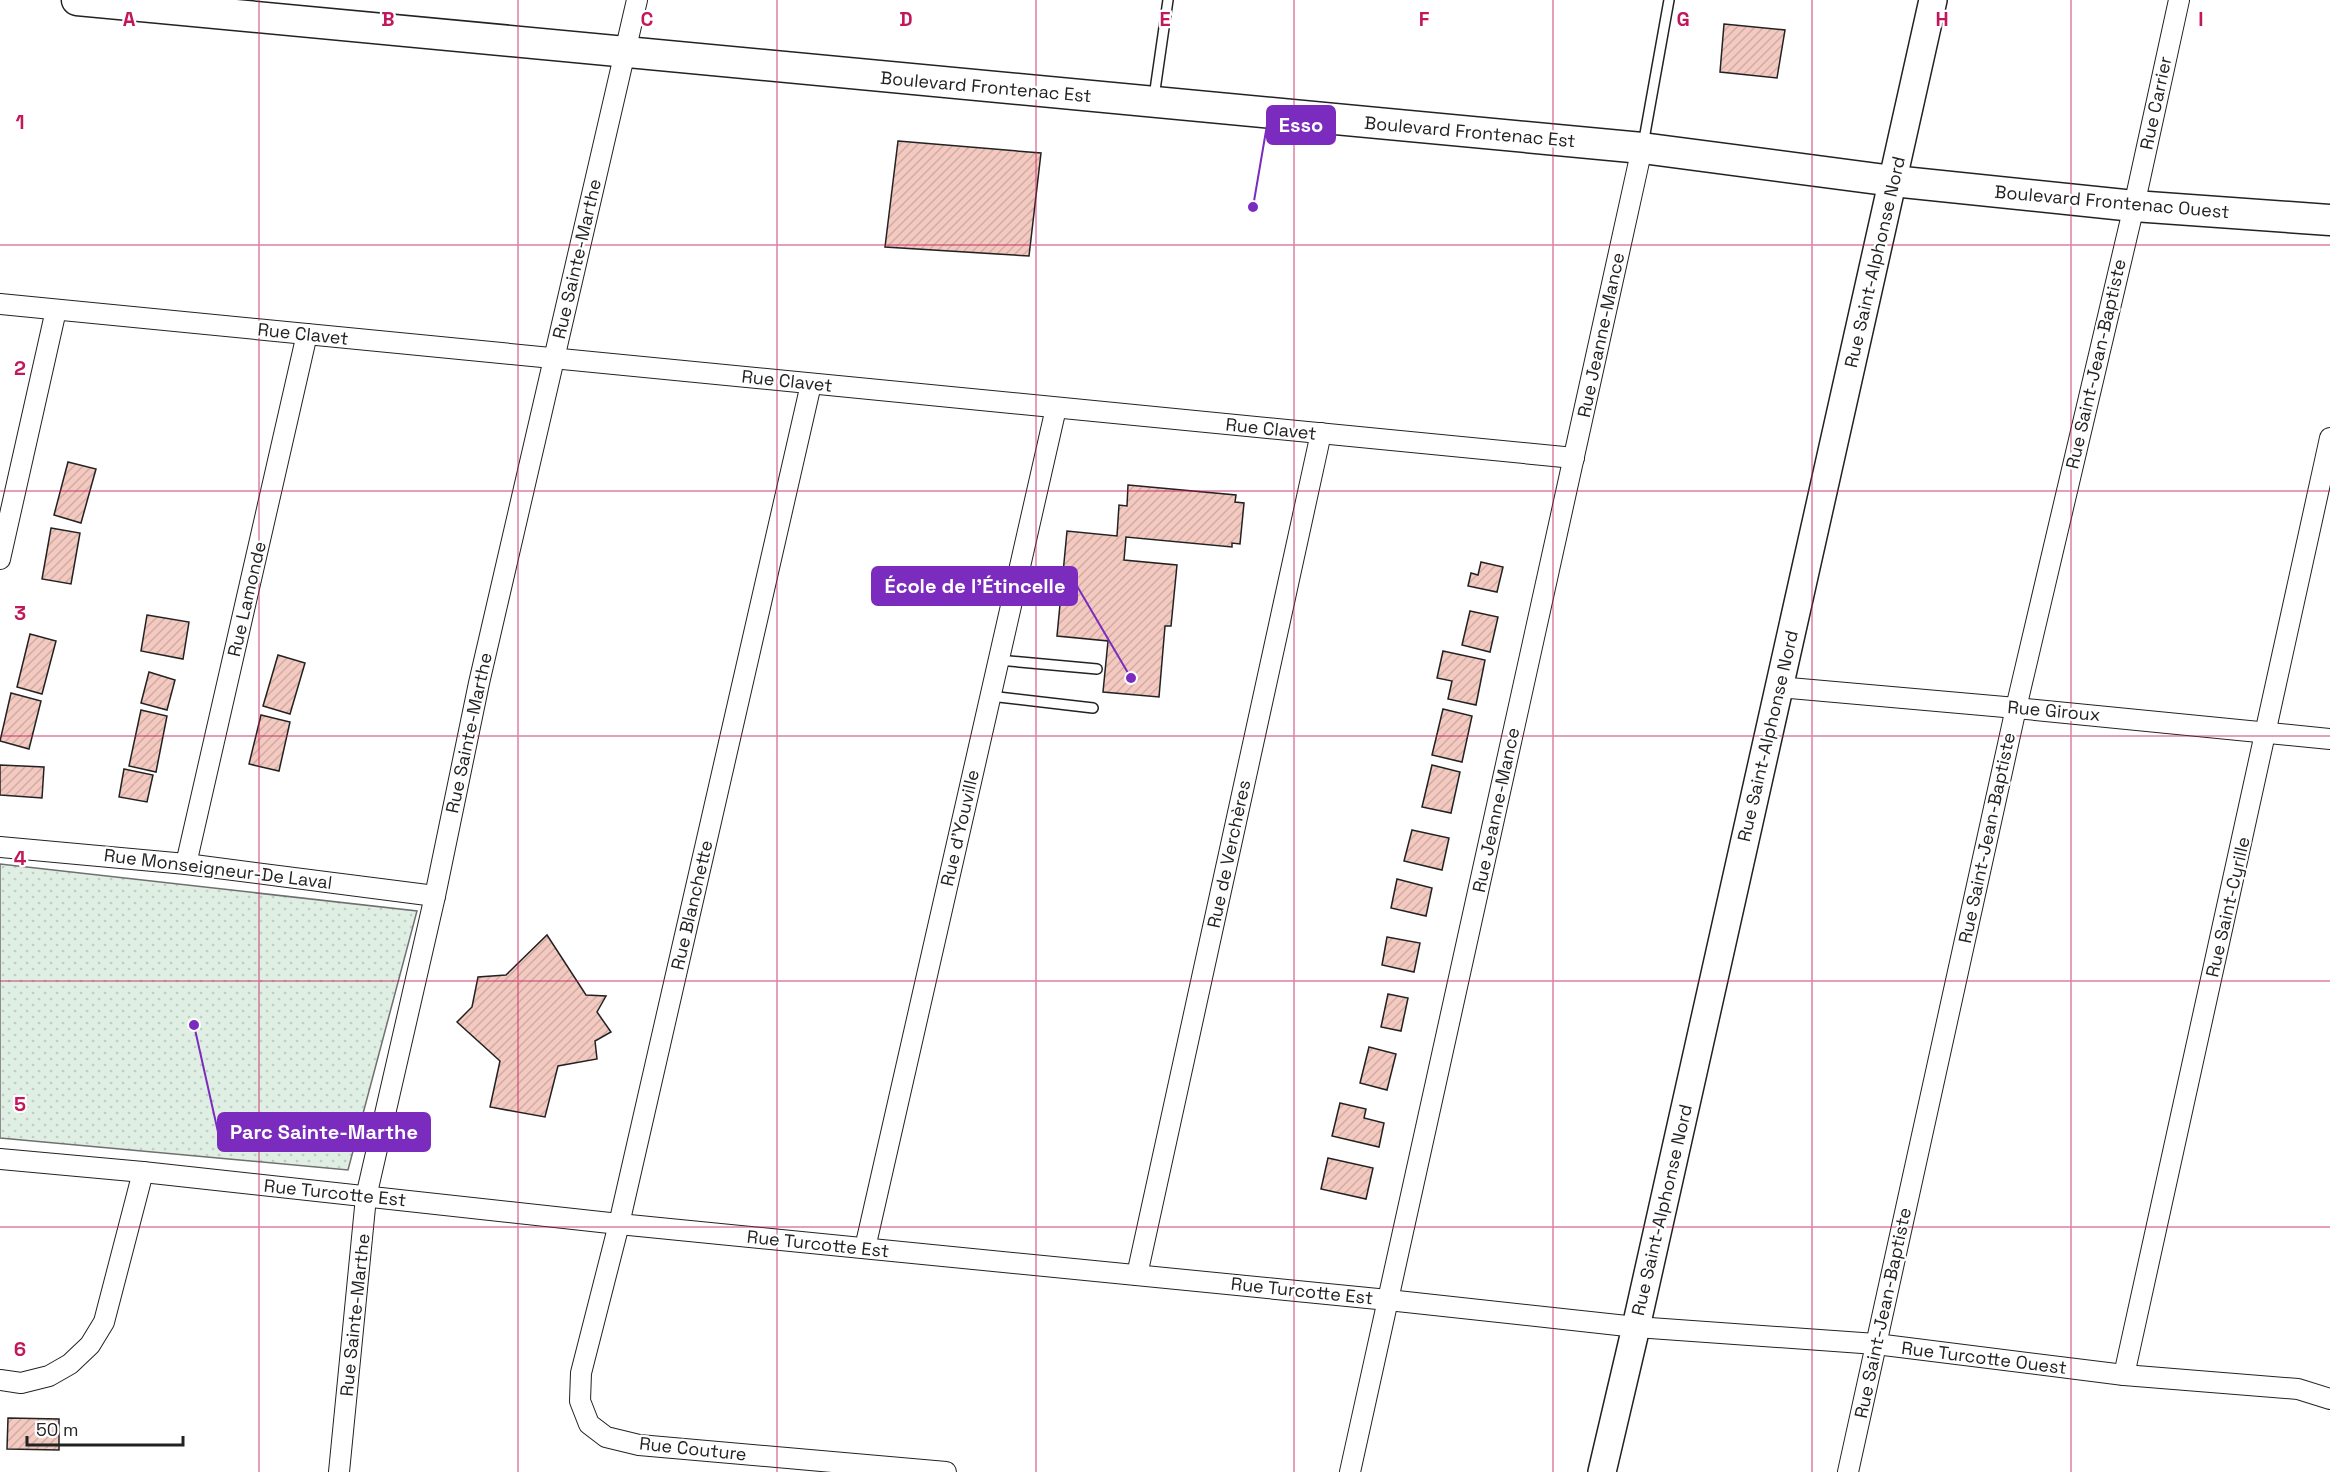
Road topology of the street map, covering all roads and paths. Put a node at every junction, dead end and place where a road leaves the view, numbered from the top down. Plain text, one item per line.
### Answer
1 (77, 0) edge
2 (637, 0) edge
3 (1168, 0) edge
4 (1669, 0) edge
5 (1933, 0) edge
6 (2178, 0) edge
7 (625, 53) junction
8 (1154, 102) junction
9 (1642, 148) junction
10 (1893, 181) junction
11 (2134, 206) junction
12 (2330, 219) edge
13 (0, 304) edge
14 (56, 310) junction
15 (307, 334) junction
16 (555, 358) junction
17 (811, 384) junction
18 (1056, 408) junction
19 (1321, 434) junction
20 (2330, 438) edge
21 (1574, 458) junction
22 (0, 559) edge
23 (998, 660) junction
24 (1097, 669) dead end
25 (1778, 687) junction
26 (990, 696) junction
27 (1093, 708) dead end
28 (2016, 708) junction
29 (2267, 732) junction
30 (2330, 739) edge
31 (0, 846) edge
32 (186, 864) junction
33 (435, 896) junction
34 (0, 1159) edge
35 (143, 1172) junction
36 (366, 1197) junction
37 (619, 1224) junction
38 (865, 1248) junction
39 (1137, 1275) junction
40 (1388, 1300) junction
41 (1636, 1327) junction
42 (1876, 1344) junction
43 (2124, 1375) junction
44 (0, 1380) edge
45 (2330, 1399) edge
46 (590, 1424) joint
47 (339, 1472) edge
48 (946, 1472) edge
49 (1350, 1472) edge
50 (1602, 1472) edge
51 (1848, 1472) edge

1 - 7 main road, Boulevard Frontenac Est
2 - 7 street, Rue Sainte-Marthe
3 - 8 lane
4 - 9 lane
5 - 10 main road, Rue Saint-Alphonse Nord
6 - 11 street, Rue Carrier
7 - 8 main road, Boulevard Frontenac Est
7 - 16 street, Rue Sainte-Marthe
8 - 9 main road, Boulevard Frontenac Est
9 - 10 main road, Boulevard Frontenac Est
9 - 21 street, Rue Jeanne-Mance
10 - 11 main road, Boulevard Frontenac Ouest
10 - 25 main road, Rue Saint-Alphonse Nord
11 - 12 main road, Boulevard Frontenac Ouest
11 - 28 street, Rue Saint-Jean-Baptiste
13 - 14 street, Rue Clavet
14 - 15 street, Rue Clavet
14 - 22 street
15 - 16 street, Rue Clavet
15 - 32 street, Rue Lamonde
16 - 17 street, Rue Clavet
16 - 33 street, Rue Sainte-Marthe
17 - 18 street, Rue Clavet
17 - 37 street, Rue Blanchette
18 - 19 street, Rue Clavet
18 - 23 street, Rue d'Youville
19 - 21 street, Rue Clavet
19 - 39 street, Rue de Verchères
20 - 29 street, Rue Saint-Cyrille
21 - 40 street, Rue Jeanne-Mance
23 - 24 lane
23 - 26 street, Rue d'Youville
25 - 28 street, Rue Giroux
25 - 41 main road, Rue Saint-Alphonse Nord
26 - 27 lane
26 - 38 street, Rue d'Youville
28 - 29 street, Rue Giroux
28 - 42 street, Rue Saint-Jean-Baptiste
29 - 30 street, Rue Giroux
29 - 43 street, Rue Saint-Cyrille
31 - 32 street, Rue Monseigneur-De Laval
32 - 33 street, Rue Monseigneur-De Laval
33 - 36 street, Rue Sainte-Marthe
34 - 35 street, Rue Turcotte Est
35 - 36 street, Rue Turcotte Est
35 - 44 street
36 - 37 street, Rue Turcotte Est
36 - 47 street, Rue Sainte-Marthe
37 - 38 street, Rue Turcotte Est
37 - 46 street, Rue Blanchette
38 - 39 street, Rue Turcotte Est
39 - 40 street, Rue Turcotte Est
40 - 41 street, Rue Turcotte Est
40 - 49 street, Rue Jeanne-Mance
41 - 42 street, Rue Turcotte Ouest
41 - 50 main road, Rue Saint-Alphonse Nord
42 - 43 street, Rue Turcotte Ouest
42 - 51 street, Rue Saint-Jean-Baptiste
43 - 45 street, Rue Turcotte Ouest
46 - 48 street, Rue Couture

